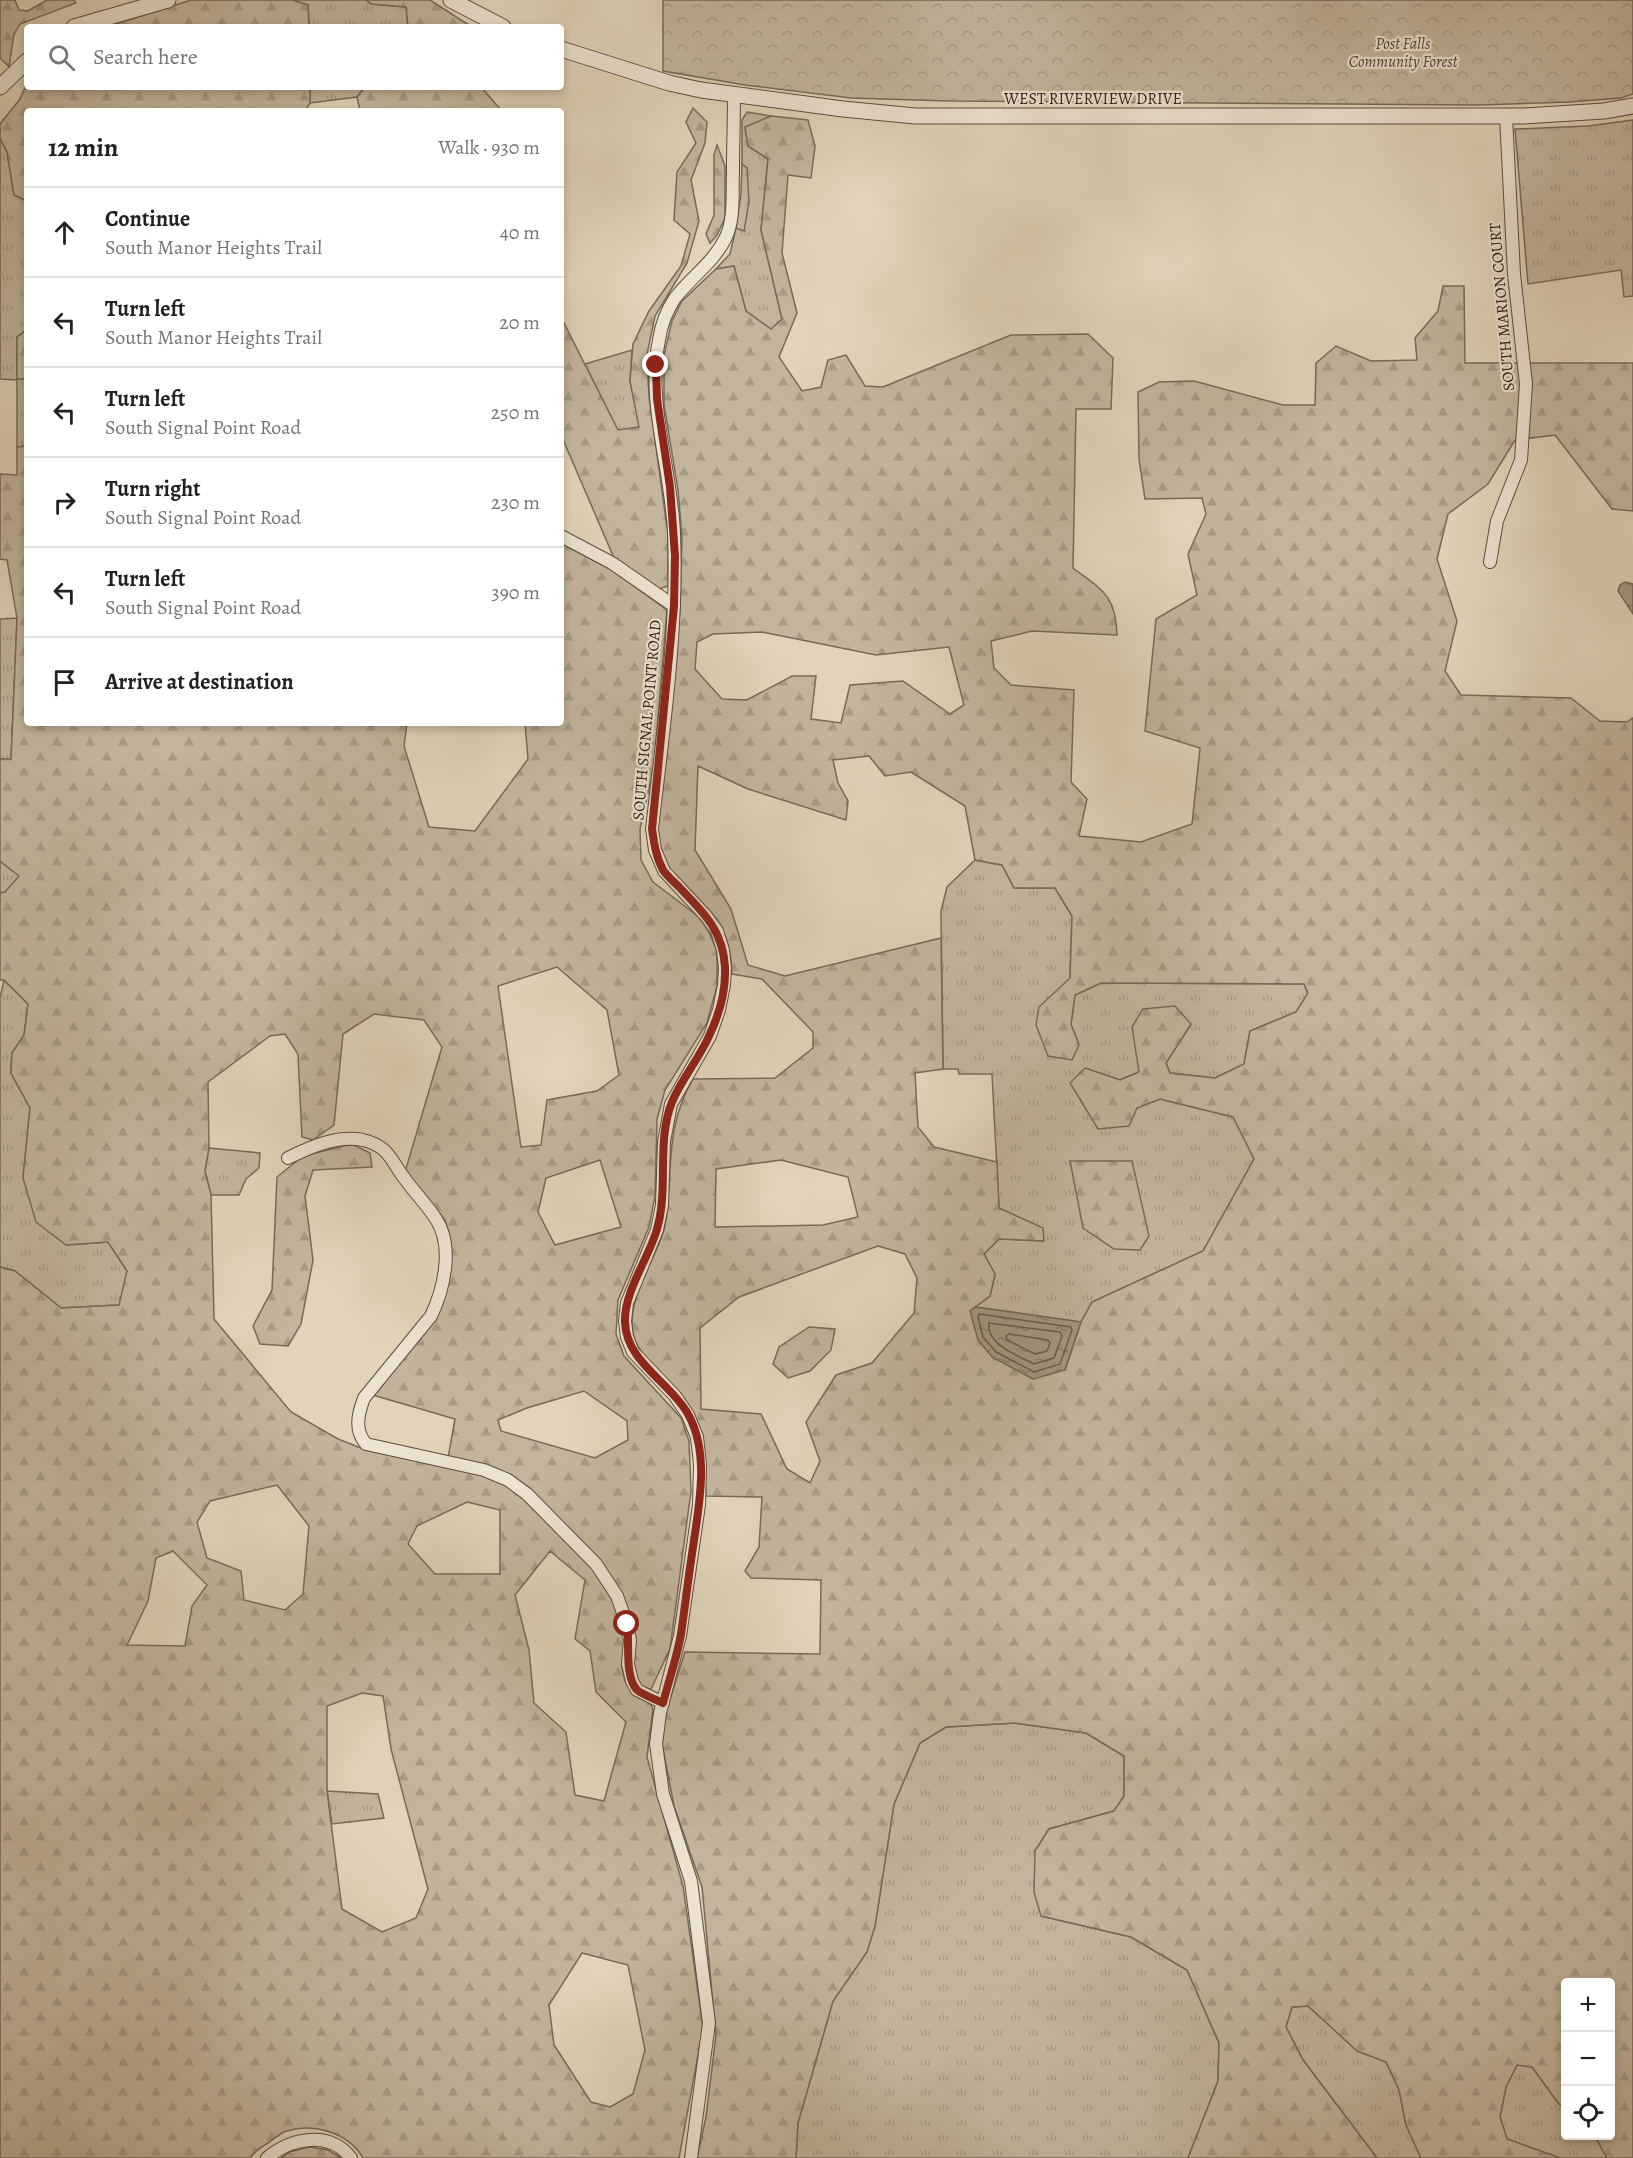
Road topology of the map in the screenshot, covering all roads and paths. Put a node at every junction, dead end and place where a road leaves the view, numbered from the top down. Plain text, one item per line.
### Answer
1 (168, 0) edge
2 (451, 0) edge
3 (83, 24) edge
4 (497, 24) edge
5 (564, 50) edge
6 (24, 64) edge
7 (0, 87) edge
8 (734, 95) junction
9 (1633, 106) edge
10 (1506, 116) junction
11 (564, 538) edge
12 (1490, 562) dead end
13 (674, 606) junction
14 (288, 1158) dead end
15 (663, 1703) junction
16 (267, 2158) edge
17 (351, 2158) edge
18 (691, 2158) edge

1 - 3 street
2 - 4 street
5 - 8 street, WEST RIVERVIEW DRIVE
6 - 7 street
8 - 10 street, WEST RIVERVIEW DRIVE
8 - 13 street, SOUTH SIGNAL POINT ROAD
9 - 10 street, WEST RIVERVIEW DRIVE
10 - 12 street, SOUTH MARION COURT
11 - 13 street
13 - 15 street, SOUTH SIGNAL POINT ROAD
14 - 15 street
15 - 18 street, SOUTH SIGNAL POINT ROAD
16 - 17 street

